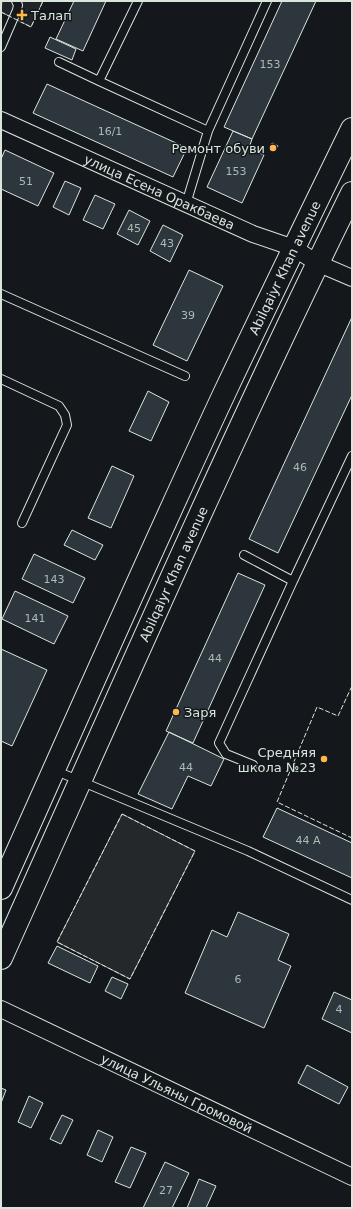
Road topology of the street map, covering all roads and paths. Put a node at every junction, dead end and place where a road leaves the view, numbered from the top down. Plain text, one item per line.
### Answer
1 (16, 1) edge
2 (138, 1) edge
3 (267, 1) edge
4 (1, 47) edge
5 (58, 62) dead end
6 (99, 82) junction
7 (1, 120) edge
8 (352, 129) edge
9 (208, 131) junction
10 (352, 193) edge
11 (186, 204) junction
12 (294, 248) junction
13 (318, 263) junction
14 (352, 278) edge
15 (1, 294) edge
16 (185, 376) dead end
17 (1, 379) edge
18 (352, 456) edge
19 (22, 523) dead end
20 (244, 555) dead end
21 (293, 581) junction
22 (253, 765) dead end
23 (54, 770) junction
24 (80, 780) junction
25 (1, 888) edge
26 (352, 900) edge
27 (1, 958) edge
28 (1, 1009) edge
29 (352, 1177) edge

1 - 4 lane
2 - 6 lane
3 - 9 lane
5 - 6 lane
6 - 9 lane
7 - 11 street, улица Есена Оракбаева
8 - 12 main road, Abilqaiyr Khan avenue
9 - 11 lane
10 - 13 main road, Abilqaiyr Khan avenue
11 - 12 street, улица Есена Оракбаева
12 - 13 street, улица Есена Оракбаева
12 - 23 main road, Abilqaiyr Khan avenue
13 - 14 street, улица Есена Оракбаева
13 - 24 main road, Abilqaiyr Khan avenue
15 - 16 lane
17 - 19 lane
18 - 21 lane
20 - 21 lane
21 - 22 lane
23 - 24 lane
23 - 25 main road, Abilqaiyr Khan avenue
24 - 26 lane
24 - 27 main road, Abilqaiyr Khan avenue
28 - 29 street, улица Ульяны Громовой

